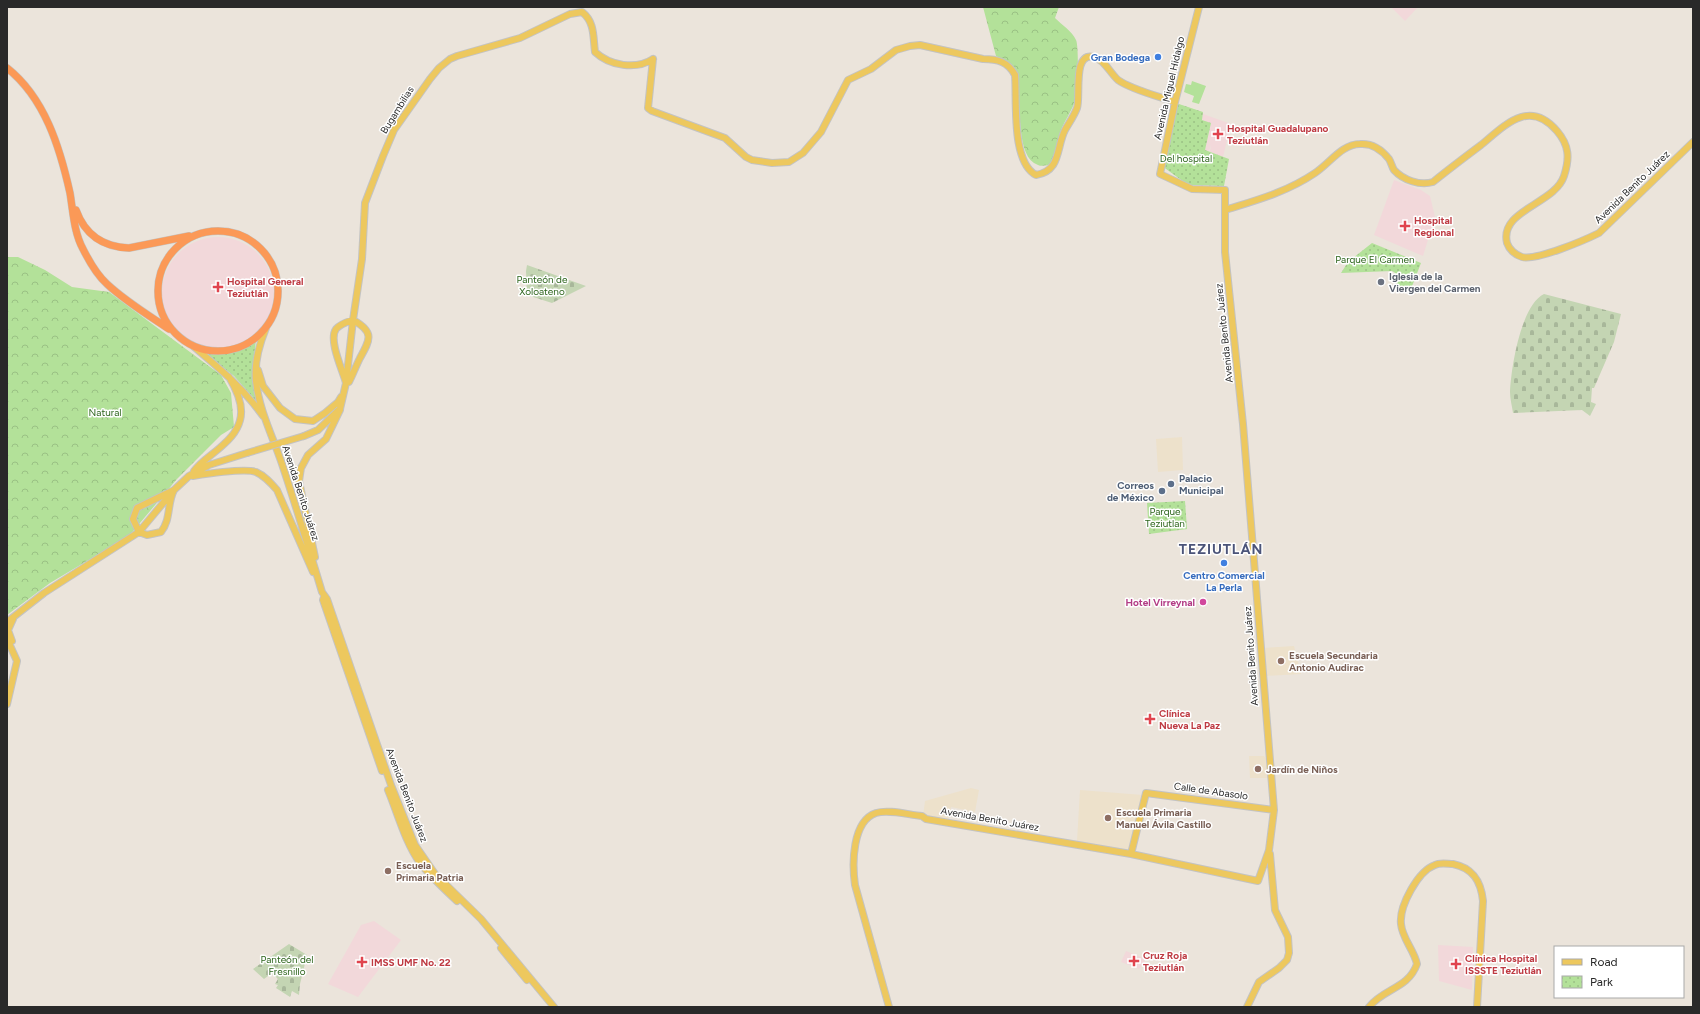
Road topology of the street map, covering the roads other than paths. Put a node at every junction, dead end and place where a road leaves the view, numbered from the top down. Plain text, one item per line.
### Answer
1 (1199, 7) edge
2 (7, 68) edge
3 (1175, 102) junction
4 (1693, 142) edge
5 (70, 193) junction
6 (1226, 210) junction
7 (196, 235) junction
8 (353, 320) junction
9 (266, 328) junction
10 (171, 330) junction
11 (192, 346) junction
12 (256, 363) junction
13 (229, 377) junction
14 (346, 387) junction
15 (340, 409) junction
16 (265, 419) junction
17 (190, 476) junction
18 (174, 490) junction
19 (139, 532) junction
20 (323, 594) junction
21 (15, 616) junction
22 (7, 622) edge
23 (7, 639) edge
24 (7, 643) edge
25 (12, 648) junction
26 (7, 704) edge
27 (1274, 810) junction
28 (1269, 850) junction
29 (1131, 854) junction
30 (885, 992) junction
31 (549, 1007) edge
32 (554, 1007) edge
33 (889, 1007) edge
34 (892, 1007) edge
35 (1248, 1007) edge
36 (1369, 1007) edge
37 (1477, 1007) edge

1 - 3 main road, Avenida Miguel Hidalgo
2 - 5 highway
3 - 6 main road, Avenida Miguel Hidalgo
3 - 8 main road, Bugambilias
4 - 6 main road, Avenida Benito Juárez
5 - 7 highway
5 - 10 highway
6 - 27 main road, Avenida Benito Juárez
7 - 9 highway
7 - 10 highway
8 - 14 main road, Bugambilias
8 - 14 main road
8 - 14 main road
9 - 11 highway
9 - 12 main road
10 - 11 highway
11 - 13 main road
12 - 14 main road
12 - 16 main road
13 - 16 main road
13 - 17 main road
14 - 15 main road
15 - 17 main road, bridge
15 - 20 main road
16 - 20 main road, Avenida Benito Juárez
17 - 18 main road
17 - 20 main road
18 - 19 main road
18 - 19 main road
18 - 19 main road
19 - 21 main road
20 - 31 main road, Avenida Benito Juárez
20 - 32 main road, Avenida Benito Juárez
21 - 22 main road
21 - 25 main road
23 - 25 main road
24 - 25 main road
25 - 26 main road
27 - 28 main road, Avenida Benito Juárez
27 - 29 main road, Calle de Abasolo
28 - 29 main road, Avenida Benito Juárez
28 - 35 main road
29 - 30 main road, Avenida Benito Juárez
30 - 33 main road
30 - 34 main road
36 - 37 main road

